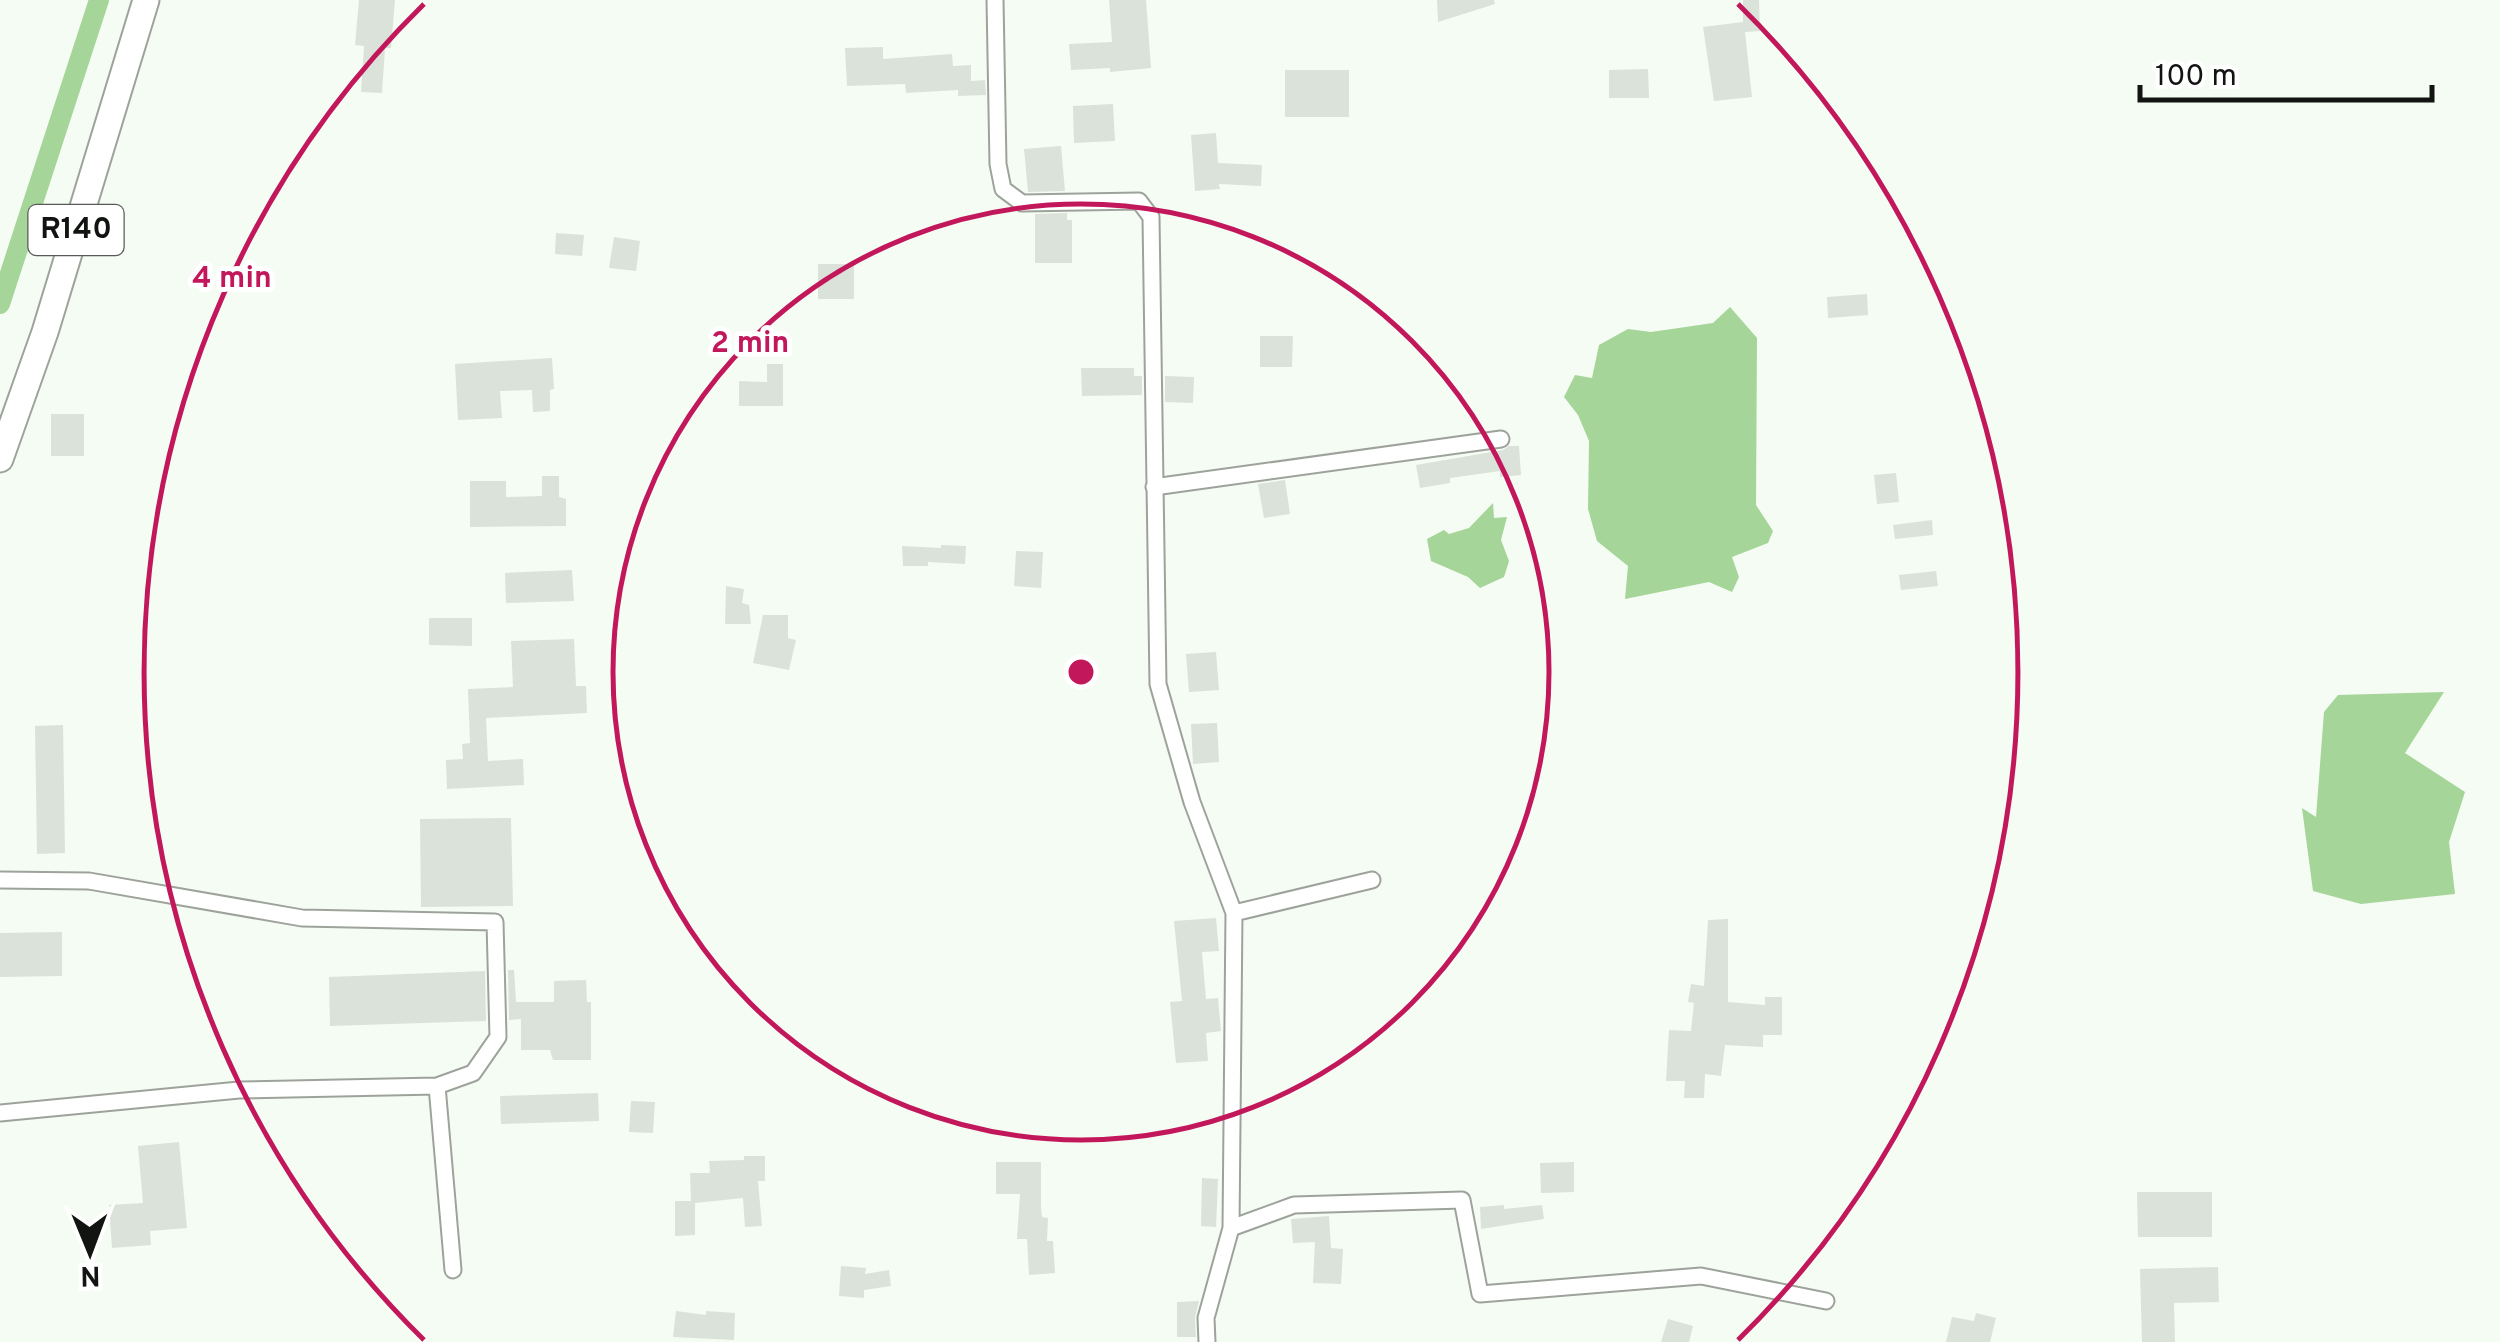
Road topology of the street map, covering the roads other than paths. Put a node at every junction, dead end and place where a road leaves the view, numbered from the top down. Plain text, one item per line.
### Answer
1 (146, 0) edge
2 (994, 0) edge
3 (11, 404) edge
4 (1501, 439) dead end
5 (0, 459) edge
6 (1154, 487) junction
7 (0, 880) edge
8 (1372, 880) dead end
9 (1234, 914) junction
10 (437, 1086) junction
11 (0, 1113) edge
12 (1231, 1228) junction
13 (453, 1270) dead end
14 (1826, 1301) dead end
15 (1206, 1342) edge

1 - 3 main road, R140
2 - 6 street
3 - 5 main road, R140
4 - 6 street
6 - 9 street
7 - 10 street
8 - 9 street
9 - 12 street
10 - 11 street
10 - 13 street
12 - 14 street
12 - 15 street

